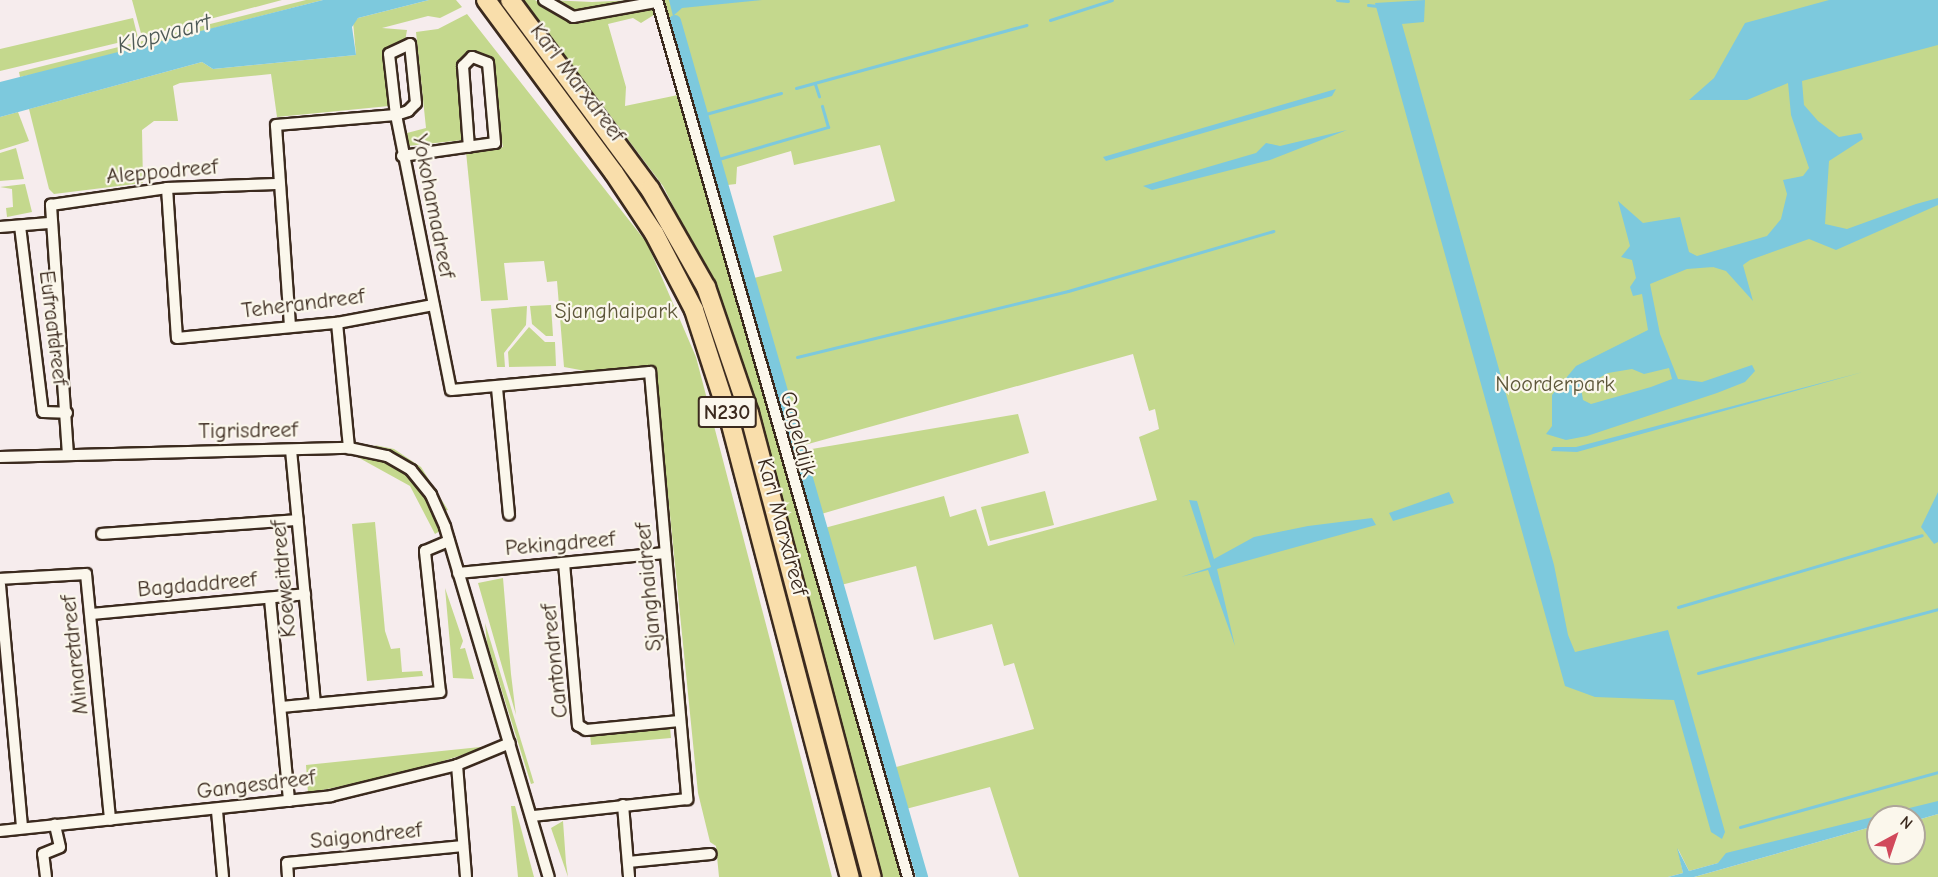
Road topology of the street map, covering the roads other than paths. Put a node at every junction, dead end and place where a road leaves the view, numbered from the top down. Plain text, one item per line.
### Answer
1 (486, 0) edge
2 (510, 0) edge
3 (544, 0) edge
4 (657, 1) edge
5 (396, 115) junction
6 (469, 147) junction
7 (402, 156) junction
8 (276, 184) junction
9 (167, 188) junction
10 (51, 205) joint
11 (49, 223) junction
12 (20, 226) junction
13 (0, 227) edge
14 (434, 305) junction
15 (337, 323) junction
16 (290, 326) junction
17 (497, 388) junction
18 (67, 413) junction
19 (349, 448) junction
20 (291, 450) junction
21 (68, 454) junction
22 (0, 457) edge
23 (509, 514) dead end
24 (298, 520) junction
25 (102, 534) dead end
26 (449, 541) junction
27 (665, 553) junction
28 (564, 563) junction
29 (458, 573) junction
30 (0, 579) edge
31 (0, 585) edge
32 (305, 594) junction
33 (270, 599) junction
34 (92, 614) junction
35 (315, 704) junction
36 (281, 707) junction
37 (680, 721) junction
38 (510, 743) junction
39 (457, 765) junction
40 (289, 801) junction
41 (623, 805) junction
42 (217, 811) junction
43 (532, 816) junction
44 (110, 820) junction
45 (55, 825) junction
46 (22, 828) junction
47 (0, 831) edge
48 (463, 846) junction
49 (711, 854) dead end
50 (628, 862) junction
51 (46, 877) edge
52 (223, 877) edge
53 (288, 877) edge
54 (466, 877) edge
55 (549, 877) edge
56 (629, 877) edge
57 (850, 877) edge
58 (872, 877) edge
59 (908, 877) edge

1 - 57 highway, Karl Marxdreef / N230
2 - 58 highway, Karl Marxdreef / N230
3 - 4 street, Gageldijk
4 - 59 street, Gageldijk
5 - 5 street, Yokohamadreef
5 - 7 street, Yokohamadreef
5 - 8 street
6 - 6 street
6 - 7 street
7 - 14 street, Yokohamadreef
8 - 9 street, Aleppodreef
8 - 16 street
9 - 10 street, Aleppodreef
9 - 16 street, Teherandreef
10 - 11 street, Eufraatdreef
11 - 12 street
11 - 18 street, Eufraatdreef
12 - 13 street
12 - 18 street, Eufraatdreef
14 - 15 street, Teherandreef
14 - 17 street, Yokohamadreef
15 - 16 street, Teherandreef
15 - 19 street
17 - 23 street
17 - 27 street, Sjanghaidreef
18 - 21 street, Eufraatdreef
19 - 20 street, Tigrisdreef
19 - 26 street, Tigrisdreef
20 - 21 street, Tigrisdreef
20 - 24 street, Koeweitdreef
21 - 22 street, Tigrisdreef
24 - 25 street
24 - 32 street, Koeweitdreef
26 - 29 street, Tigrisdreef
26 - 35 street
27 - 28 street, Pekingdreef
27 - 37 street, Sjanghaidreef
28 - 29 street, Pekingdreef
28 - 37 street, Cantondreef
29 - 38 street, Tigrisdreef
30 - 34 street, Minaretdreef
31 - 46 street
32 - 33 street, Bagdaddreef
32 - 35 street, Koeweitdreef
33 - 34 street, Bagdaddreef
33 - 36 street, Koeweitdreef
34 - 44 street, Minaretdreef
35 - 36 street
36 - 40 street, Koeweitdreef
37 - 41 street, Sjanghaidreef
38 - 39 street, Gangesdreef
38 - 43 street, Tigrisdreef
39 - 40 street, Gangesdreef
39 - 48 street
40 - 42 street, Gangesdreef
41 - 43 street
41 - 50 street
42 - 44 street, Gangesdreef
42 - 52 street
43 - 55 street, Tigrisdreef
44 - 45 street, Gangesdreef
45 - 46 street, Gangesdreef
45 - 51 street
46 - 47 street, Gangesdreef
48 - 53 street, Saigondreef
48 - 54 street
49 - 50 street
50 - 56 street

